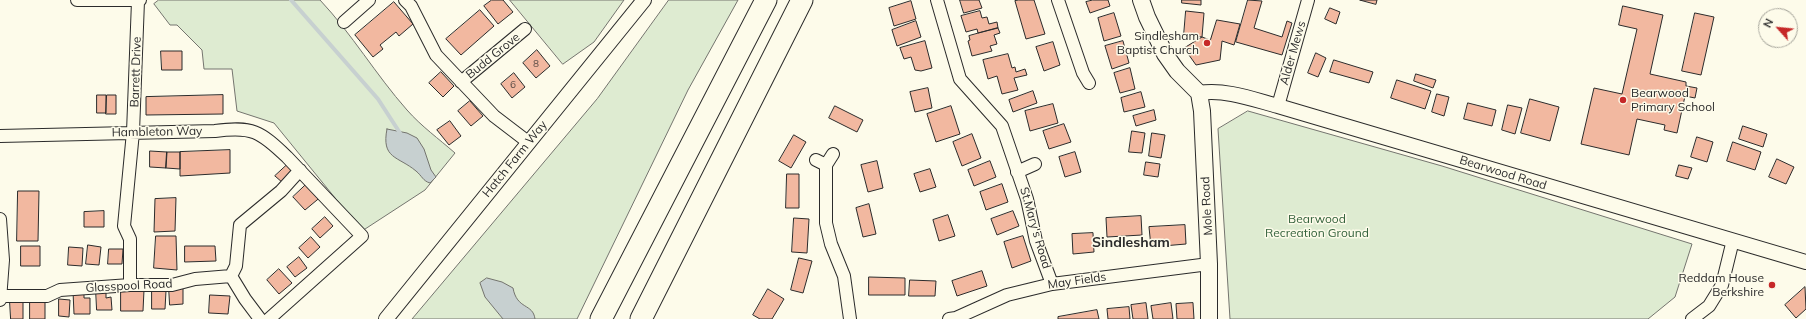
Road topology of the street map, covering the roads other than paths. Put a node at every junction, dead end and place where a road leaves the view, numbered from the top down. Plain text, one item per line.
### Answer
1 (77, 0) edge
2 (139, 0) edge
3 (368, 0) edge
4 (405, 0) edge
5 (644, 0) edge
6 (766, 0) edge
7 (802, 0) edge
8 (937, 0) edge
9 (1058, 0) edge
10 (1141, 0) edge
11 (1308, 0) edge
12 (344, 22) dead end
13 (525, 29) dead end
14 (1082, 78) dead end
15 (461, 82) junction
16 (1199, 93) junction
17 (1278, 106) junction
18 (133, 132) junction
19 (0, 136) edge
20 (528, 142) junction
21 (834, 154) dead end
22 (1035, 164) dead end
23 (300, 170) junction
24 (1018, 172) junction
25 (0, 219) edge
26 (1733, 240) junction
27 (2, 260) edge
28 (1806, 262) edge
29 (1209, 264) junction
30 (231, 276) junction
31 (1052, 284) junction
32 (130, 285) junction
33 (0, 296) edge
34 (0, 300) edge
35 (260, 319) edge
36 (269, 319) edge
37 (386, 319) edge
38 (601, 319) edge
39 (641, 319) edge
40 (850, 319) edge
41 (954, 319) edge
42 (1209, 319) edge
43 (1692, 319) edge

1 - 2 street
2 - 18 street, Barrett Drive
3 - 12 street
4 - 15 street, Budd Grove
5 - 20 street, Hatch Farm Way
6 - 38 highway
7 - 39 highway
8 - 24 street, St.Mary's Road
9 - 14 street
10 - 16 main road
11 - 17 street, Alder Mews
13 - 15 street, Budd Grove
15 - 20 street, Budd Grove
16 - 17 street, Bearwood Road
16 - 29 main road, Mole Road
17 - 26 street, Bearwood Road
18 - 19 street, Hambleton Way
18 - 23 street, Hambleton Way
18 - 32 street, Barrett Drive
20 - 37 street, Hatch Farm Way
21 - 40 street
22 - 24 street, St.Mary's Road
23 - 30 street
23 - 36 street, Hambleton Way
24 - 31 street, St.Mary's Road
25 - 27 street
26 - 28 street, Bearwood Road
26 - 43 street
27 - 33 street
29 - 31 street, May Fields
29 - 42 main road, Mole Road
30 - 32 street, Glasspool Road
30 - 35 street
31 - 41 street, May Fields
32 - 33 street, Glasspool Road
33 - 34 street

